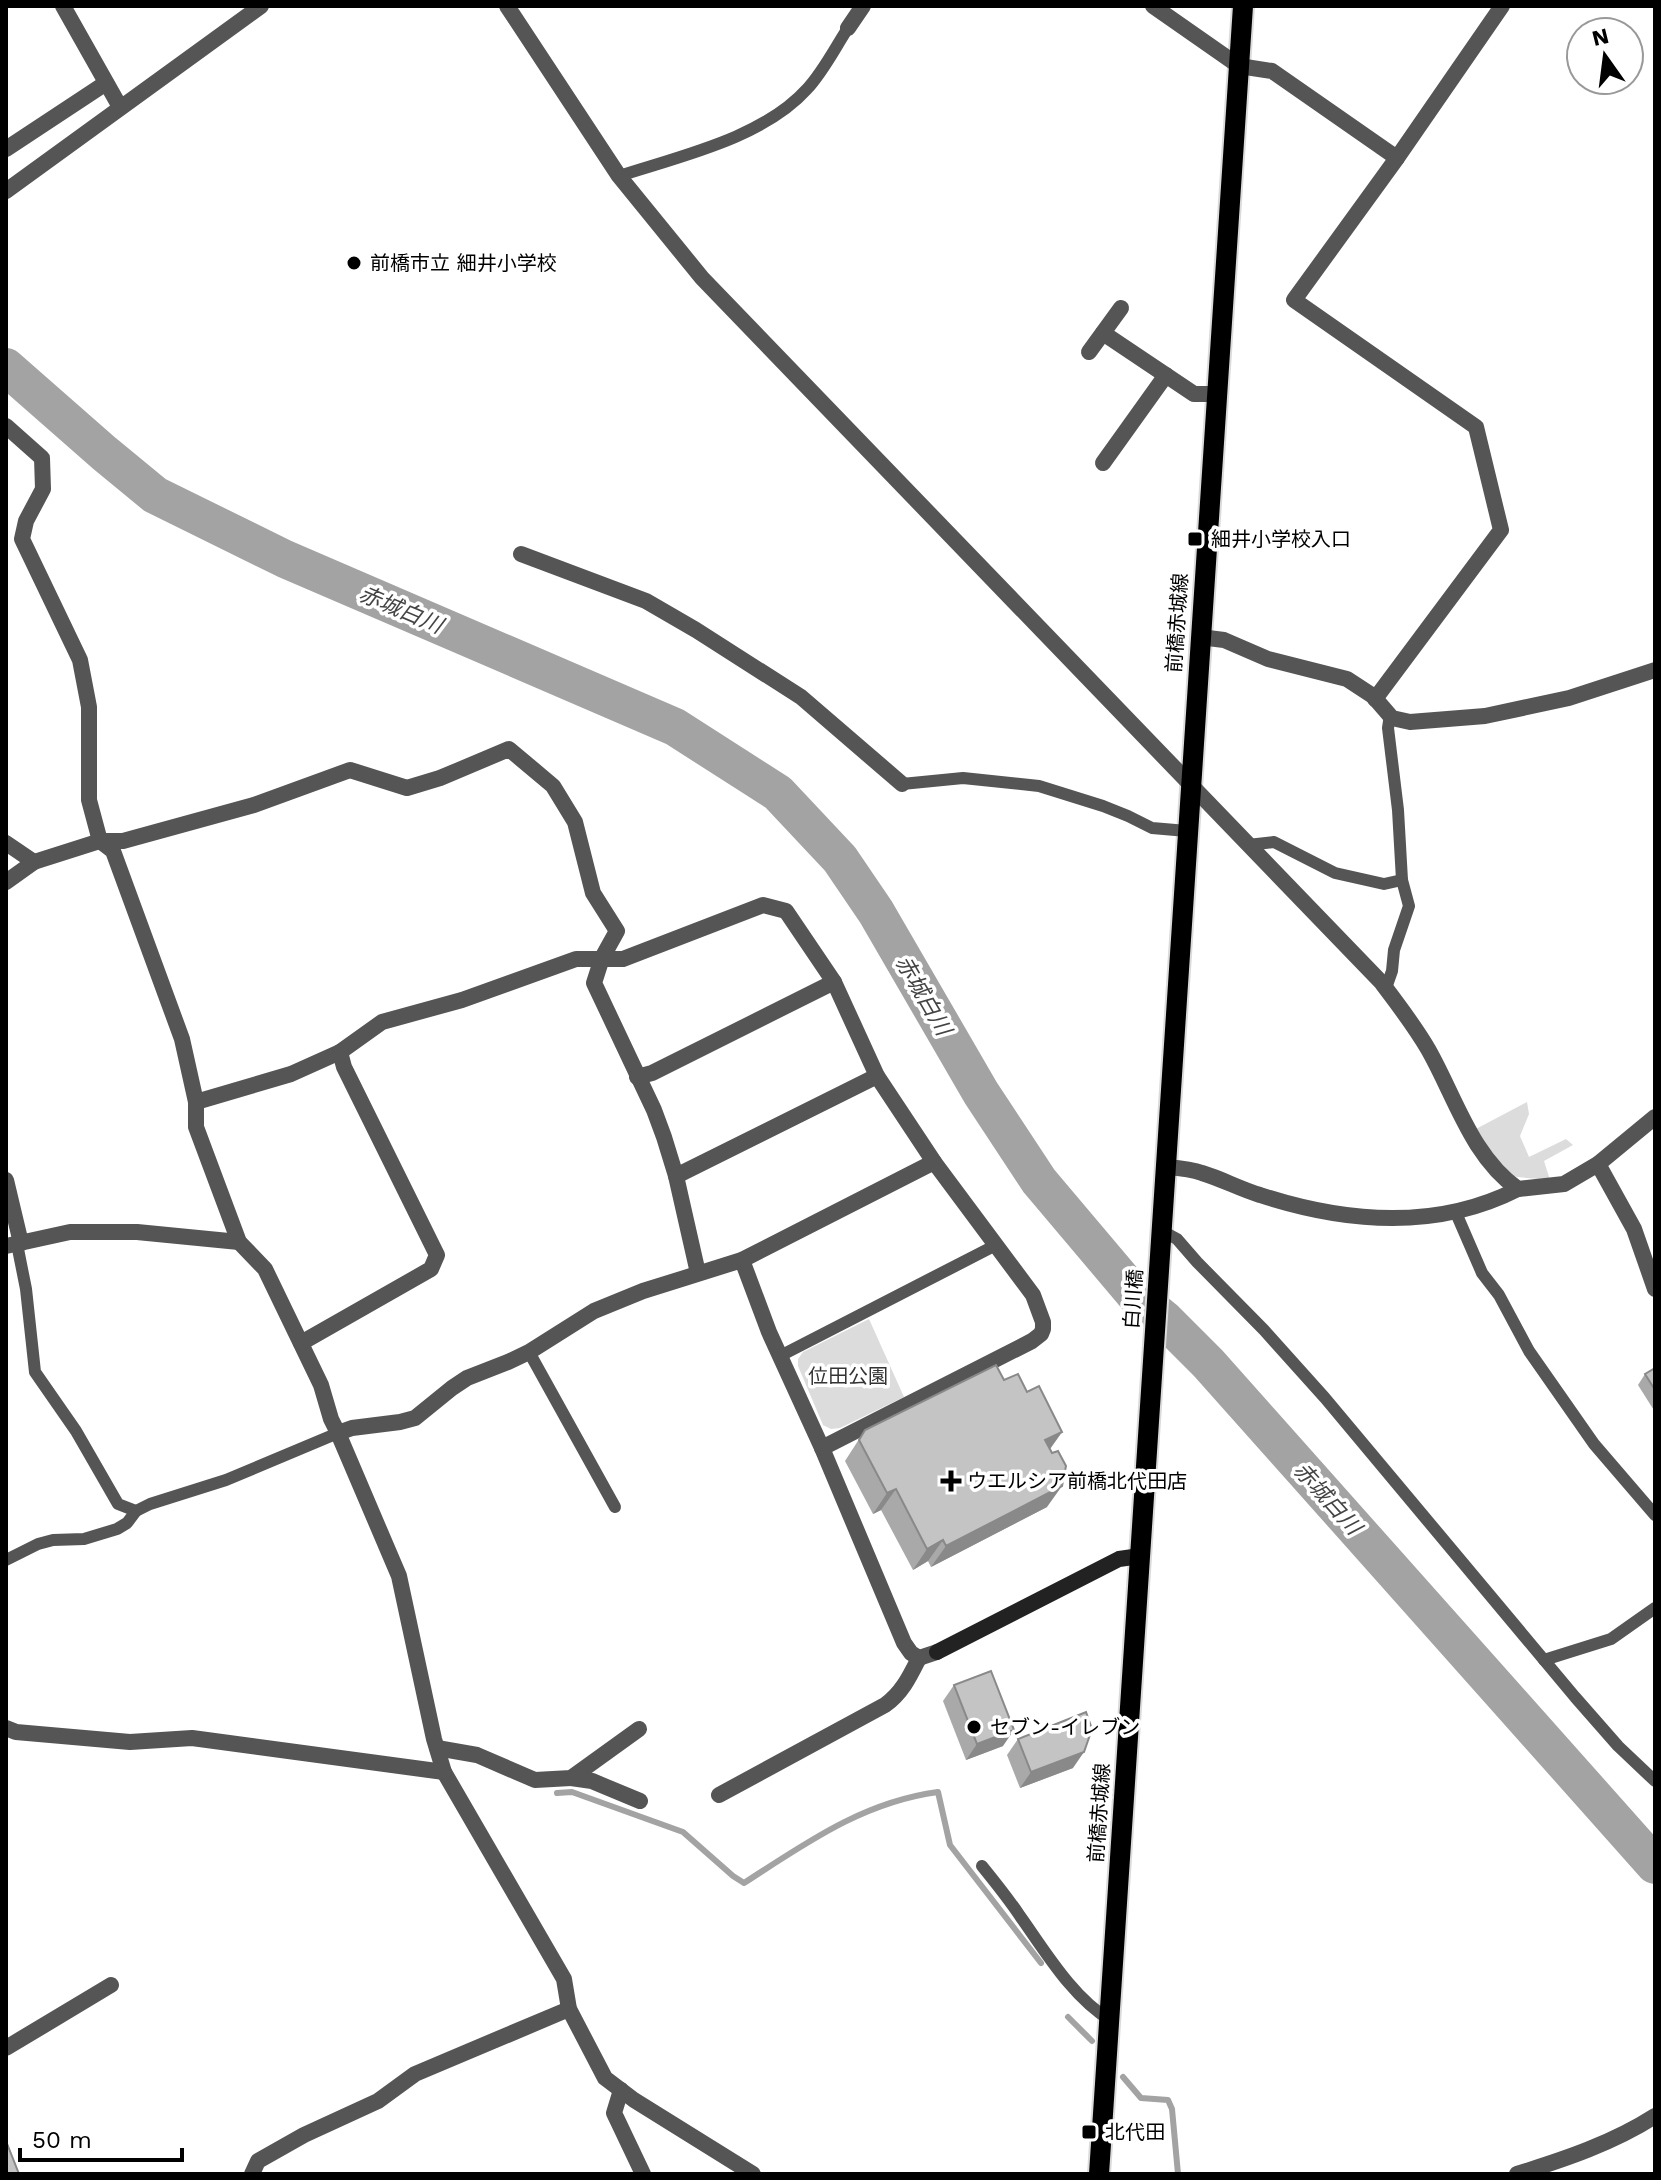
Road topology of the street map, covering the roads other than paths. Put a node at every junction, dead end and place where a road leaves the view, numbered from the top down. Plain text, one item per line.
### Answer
1 (63, 6) edge
2 (261, 6) edge
3 (507, 6) edge
4 (863, 6) edge
5 (1153, 6) edge
6 (1243, 6) edge
7 (1502, 6) edge
8 (848, 28) joint
9 (1239, 66) junction
10 (106, 83) junction
11 (120, 107) junction
12 (6, 149) edge
13 (1397, 158) junction
14 (619, 176) junction
15 (6, 191) edge
16 (1121, 308) dead end
17 (1103, 333) junction
18 (1089, 352) dead end
19 (1166, 375) junction
20 (1217, 394) junction
21 (6, 426) edge
22 (1103, 463) dead end
23 (24, 529) junction
24 (6, 531) edge
25 (521, 554) dead end
26 (1200, 637) junction
27 (1655, 670) edge
28 (1375, 699) junction
29 (1390, 715) junction
30 (902, 784) joint
31 (1190, 785) junction
32 (1187, 831) junction
33 (100, 841) junction
34 (6, 843) edge
35 (1248, 845) junction
36 (34, 862) junction
37 (1402, 880) junction
38 (6, 882) edge
39 (602, 958) junction
40 (834, 982) junction
41 (1386, 988) junction
42 (340, 1052) junction
43 (877, 1076) junction
44 (637, 1077) junction
45 (196, 1102) junction
46 (1655, 1117) edge
47 (934, 1162) junction
48 (1598, 1164) junction
49 (1166, 1167) junction
50 (676, 1176) junction
51 (6, 1180) edge
52 (1518, 1189) junction
53 (1456, 1213) junction
54 (1162, 1237) junction
55 (239, 1242) junction
56 (15, 1244) edge
57 (996, 1245) junction
58 (742, 1260) junction
59 (698, 1273) junction
60 (1655, 1289) edge
61 (301, 1343) junction
62 (529, 1352) junction
63 (780, 1356) junction
64 (1153, 1359) joint
65 (338, 1433) junction
66 (822, 1448) junction
67 (615, 1507) dead end
68 (136, 1511) junction
69 (1655, 1515) edge
70 (1140, 1556) junction
71 (6, 1560) edge
72 (1655, 1608) edge
73 (919, 1658) junction
74 (1544, 1660) junction
75 (6, 1728) edge
76 (639, 1729) dead end
77 (437, 1748) junction
78 (444, 1772) junction
79 (571, 1778) junction
80 (1655, 1781) edge
81 (719, 1795) dead end
82 (640, 1801) dead end
83 (982, 1866) dead end
84 (111, 1985) dead end
85 (569, 2009) junction
86 (1110, 2020) junction
87 (6, 2048) edge
88 (621, 2090) junction
89 (1655, 2116) edge
90 (252, 2174) edge
91 (643, 2174) edge
92 (753, 2174) edge
93 (1099, 2174) edge
94 (1517, 2174) edge

1 - 10 street
2 - 11 street
3 - 14 street
4 - 8 street
5 - 9 street
6 - 9 main road, 前橋赤城線
7 - 13 street
8 - 14 lane
9 - 13 street
9 - 20 main road, 前橋赤城線
10 - 11 street
10 - 12 street
11 - 15 street
13 - 28 street
14 - 31 street
16 - 17 street
17 - 18 street
17 - 19 street
19 - 20 street
19 - 22 street
20 - 26 main road, 前橋赤城線
21 - 23 street
23 - 24 street
23 - 33 street
25 - 30 street
26 - 28 street
26 - 31 main road, 前橋赤城線
27 - 29 street
28 - 29 street
29 - 37 lane
30 - 32 lane
31 - 32 main road, 前橋赤城線
31 - 35 street
32 - 49 main road, 前橋赤城線
33 - 36 street
33 - 39 street
33 - 45 street
34 - 36 street
35 - 37 lane
35 - 41 street
36 - 38 street
37 - 41 lane
39 - 40 street
39 - 42 street
39 - 44 street
40 - 43 street
40 - 44 street
41 - 52 street
42 - 45 street
42 - 61 street
43 - 47 street
43 - 50 street
44 - 50 street
45 - 55 street
46 - 48 street
47 - 57 street
47 - 58 street
48 - 52 street
48 - 60 street
49 - 53 street
49 - 54 main road, 前橋赤城線
50 - 59 street
51 - 56 street
52 - 53 street
53 - 69 lane
54 - 64 main road, 白川橋
54 - 74 lane
55 - 56 street
55 - 61 street
56 - 68 lane
57 - 63 lane
57 - 66 street
58 - 59 street
58 - 63 street
59 - 62 street
61 - 65 street
62 - 65 street
62 - 67 lane
63 - 66 street
64 - 70 main road, 前橋赤城線
65 - 68 lane
65 - 77 street
66 - 73 street
68 - 71 lane
70 - 73 street
70 - 86 main road, 前橋赤城線
72 - 74 lane
73 - 81 street
74 - 80 lane
75 - 78 street
76 - 79 street
77 - 78 street
77 - 79 street
78 - 85 street
79 - 82 street
83 - 86 lane
84 - 87 street
85 - 88 street
85 - 90 street
86 - 93 main road, 前橋赤城線
88 - 91 street
88 - 92 street
89 - 94 street

